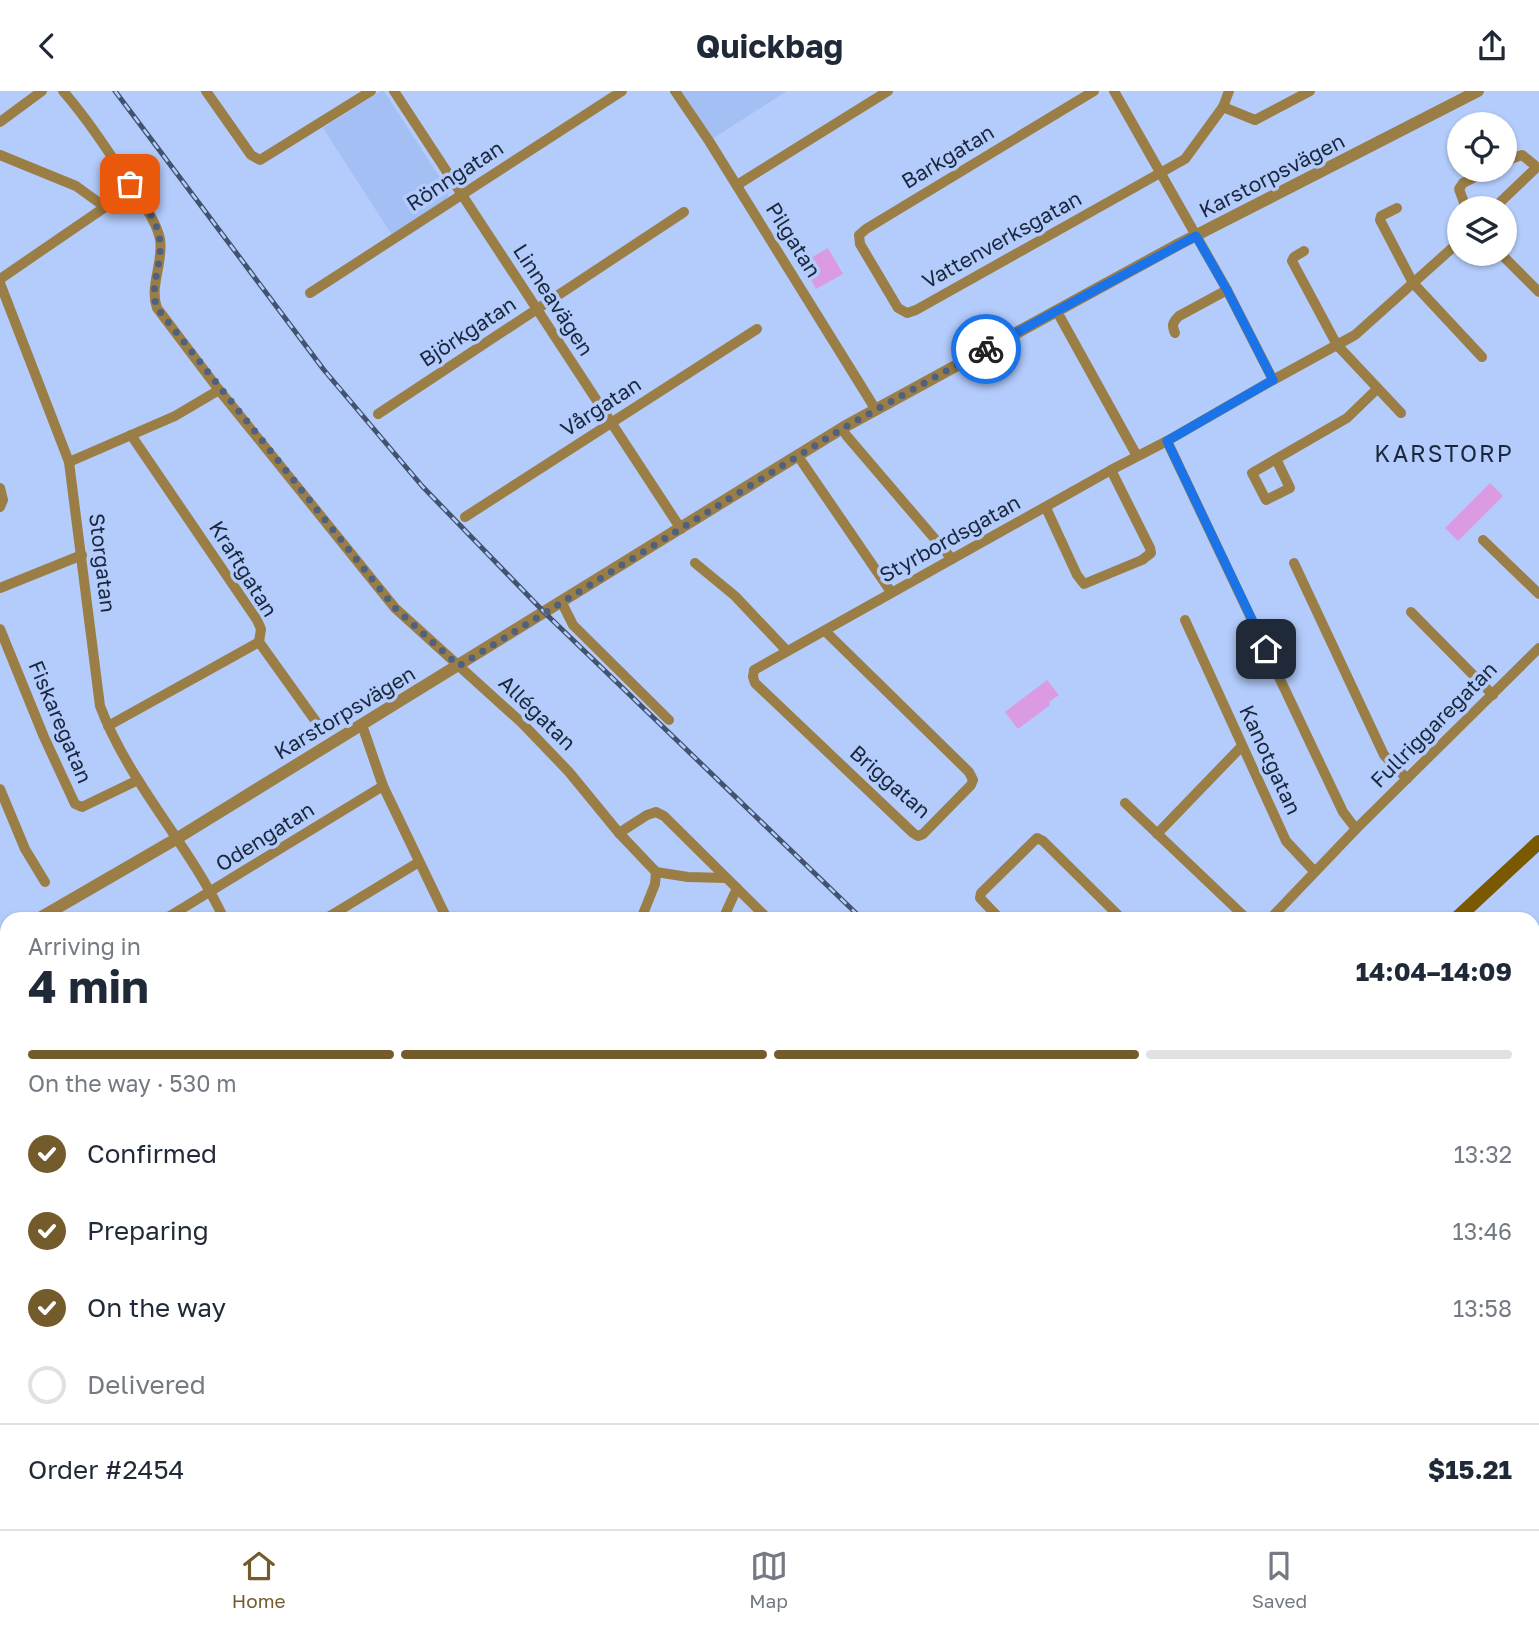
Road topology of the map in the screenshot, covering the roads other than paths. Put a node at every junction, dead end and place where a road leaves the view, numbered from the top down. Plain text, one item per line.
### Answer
1 (42, 91) edge
2 (62, 91) edge
3 (206, 91) edge
4 (371, 91) edge
5 (394, 91) edge
6 (622, 91) edge
7 (676, 91) edge
8 (888, 91) edge
9 (1094, 91) edge
10 (1114, 91) edge
11 (1229, 91) edge
12 (1310, 91) edge
13 (1478, 91) edge
14 (1223, 107) junction
15 (0, 122) edge
16 (0, 155) edge
17 (1517, 157) edge
18 (1538, 168) edge
19 (1161, 173) junction
20 (737, 185) junction
21 (133, 188) junction
22 (461, 194) junction
23 (1507, 196) edge
24 (105, 207) junction
25 (1397, 208) dead end
26 (684, 212) dead end
27 (1196, 236) junction
28 (1304, 251) dead end
29 (1447, 253) edge
30 (1513, 266) edge
31 (877, 272) joint
32 (0, 281) edge
33 (1413, 283) junction
34 (1227, 290) junction
35 (1539, 292) edge
36 (310, 293) dead end
37 (536, 310) junction
38 (1060, 317) dead end
39 (757, 329) dead end
40 (1175, 333) dead end
41 (1337, 345) junction
42 (1482, 357) dead end
43 (1273, 380) junction
44 (1377, 389) junction
45 (219, 390) junction
46 (876, 410) junction
47 (1401, 412) dead end
48 (378, 415) dead end
49 (611, 423) junction
50 (131, 435) junction
51 (846, 435) dead end
52 (1167, 441) junction
53 (1137, 456) junction
54 (1276, 459) dead end
55 (69, 461) junction
56 (802, 462) dead end
57 (1111, 470) junction
58 (0, 488) edge
59 (0, 507) edge
60 (1045, 508) junction
61 (465, 517) dead end
62 (681, 529) junction
63 (1483, 540) dead end
64 (82, 555) junction
65 (952, 559) junction
66 (695, 563) dead end
67 (1294, 563) dead end
68 (0, 588) edge
69 (891, 592) junction
70 (1539, 594) edge
71 (562, 603) junction
72 (1411, 612) dead end
73 (1185, 620) dead end
74 (0, 629) edge
75 (825, 631) junction
76 (259, 642) junction
77 (1539, 647) edge
78 (787, 651) junction
79 (459, 666) junction
80 (753, 673) joint
81 (1493, 695) junction
82 (669, 720) dead end
83 (317, 723) dead end
84 (362, 725) junction
85 (108, 726) junction
86 (1242, 746) junction
87 (1407, 779) junction
88 (138, 780) junction
89 (383, 786) junction
90 (0, 789) edge
91 (1125, 803) dead end
92 (1356, 828) junction
93 (619, 833) junction
94 (1157, 834) junction
95 (176, 839) junction
96 (1539, 842) edge
97 (419, 862) junction
98 (1314, 871) junction
99 (656, 872) junction
100 (726, 878) junction
101 (45, 882) dead end
102 (737, 888) junction
103 (210, 890) junction
104 (57, 912) edge
105 (176, 912) edge
106 (220, 912) edge
107 (337, 912) edge
108 (444, 912) edge
109 (644, 912) edge
110 (726, 912) edge
111 (761, 912) edge
112 (993, 912) edge
113 (1115, 912) edge
114 (1240, 912) edge
115 (1276, 912) edge
116 (1464, 912) edge

1 - 15 street
2 - 21 street
3 - 4 street
5 - 22 street, Linneavägen
6 - 22 street, Rönngatan
7 - 20 street, Pilgatan
8 - 20 street
9 - 31 street, Barkgatan
10 - 19 street
11 - 14 street
12 - 14 street
13 - 27 street, Karstorpsvägen
14 - 19 street
16 - 24 street
17 - 18 street
18 - 23 street
19 - 27 street
19 - 31 street, Vattenverksgatan
20 - 46 street, Pilgatan
21 - 24 street
21 - 45 street, Allégatan
22 - 36 street, Rönngatan
22 - 37 street, Linneavägen
24 - 32 street
25 - 33 street
26 - 37 street, Björkgatan
27 - 34 street
27 - 46 street, Karstorpsvägen
28 - 41 street
29 - 33 street, Styrbordsgatan
30 - 35 street
32 - 55 street, Storgatan
33 - 41 street, Styrbordsgatan
33 - 42 street
34 - 40 street
34 - 43 street
37 - 48 street, Björkgatan
37 - 49 street, Linneavägen
38 - 53 street
39 - 49 street, Vårgatan
41 - 43 street, Styrbordsgatan
41 - 44 street
43 - 52 street, Styrbordsgatan
44 - 47 street
44 - 54 street
45 - 50 street
45 - 79 street, Allégatan
46 - 62 street, Karstorpsvägen
49 - 61 street, Vårgatan
49 - 62 street, Linneavägen
50 - 55 street
50 - 76 street, Kraftgatan
51 - 65 street
52 - 53 street, Styrbordsgatan
52 - 92 street
53 - 57 street, Styrbordsgatan
55 - 64 street, Storgatan
56 - 69 street
57 - 60 street, Styrbordsgatan
57 - 60 street
58 - 59 street
60 - 65 street, Styrbordsgatan
62 - 71 street, Karstorpsvägen
63 - 70 street
64 - 68 street
64 - 85 street, Storgatan
65 - 69 street, Styrbordsgatan
66 - 78 street
67 - 87 street
69 - 75 street, Styrbordsgatan
71 - 79 street, Karstorpsvägen
71 - 82 street
72 - 81 street
73 - 86 street, Kanotgatan
74 - 88 street, Fiskaregatan
75 - 78 street, Styrbordsgatan
75 - 80 street, Briggatan
76 - 83 street, Kraftgatan
76 - 85 street
77 - 81 street, Fullriggaregatan
78 - 80 street, Styrbordsgatan
79 - 84 street, Karstorpsvägen
79 - 93 street, Allégatan
81 - 87 street, Fullriggaregatan
84 - 89 street
84 - 95 street, Karstorpsvägen
85 - 88 street, Storgatan
86 - 94 street
86 - 98 street, Kanotgatan
87 - 92 street, Fullriggaregatan
88 - 95 street, Storgatan
89 - 97 street
89 - 103 street, Odengatan
90 - 101 street
91 - 94 street
92 - 98 street, Fullriggaregatan
93 - 99 street, Allégatan
93 - 100 street
94 - 114 street
95 - 103 street, Storgatan
95 - 104 street, Karstorpsvägen
96 - 116 main road
97 - 107 street
97 - 108 street
98 - 115 street, Fullriggaregatan
99 - 100 street
99 - 109 street
100 - 102 street
102 - 110 street
102 - 111 street
103 - 105 street, Odengatan
103 - 106 street, Storgatan
112 - 113 street

